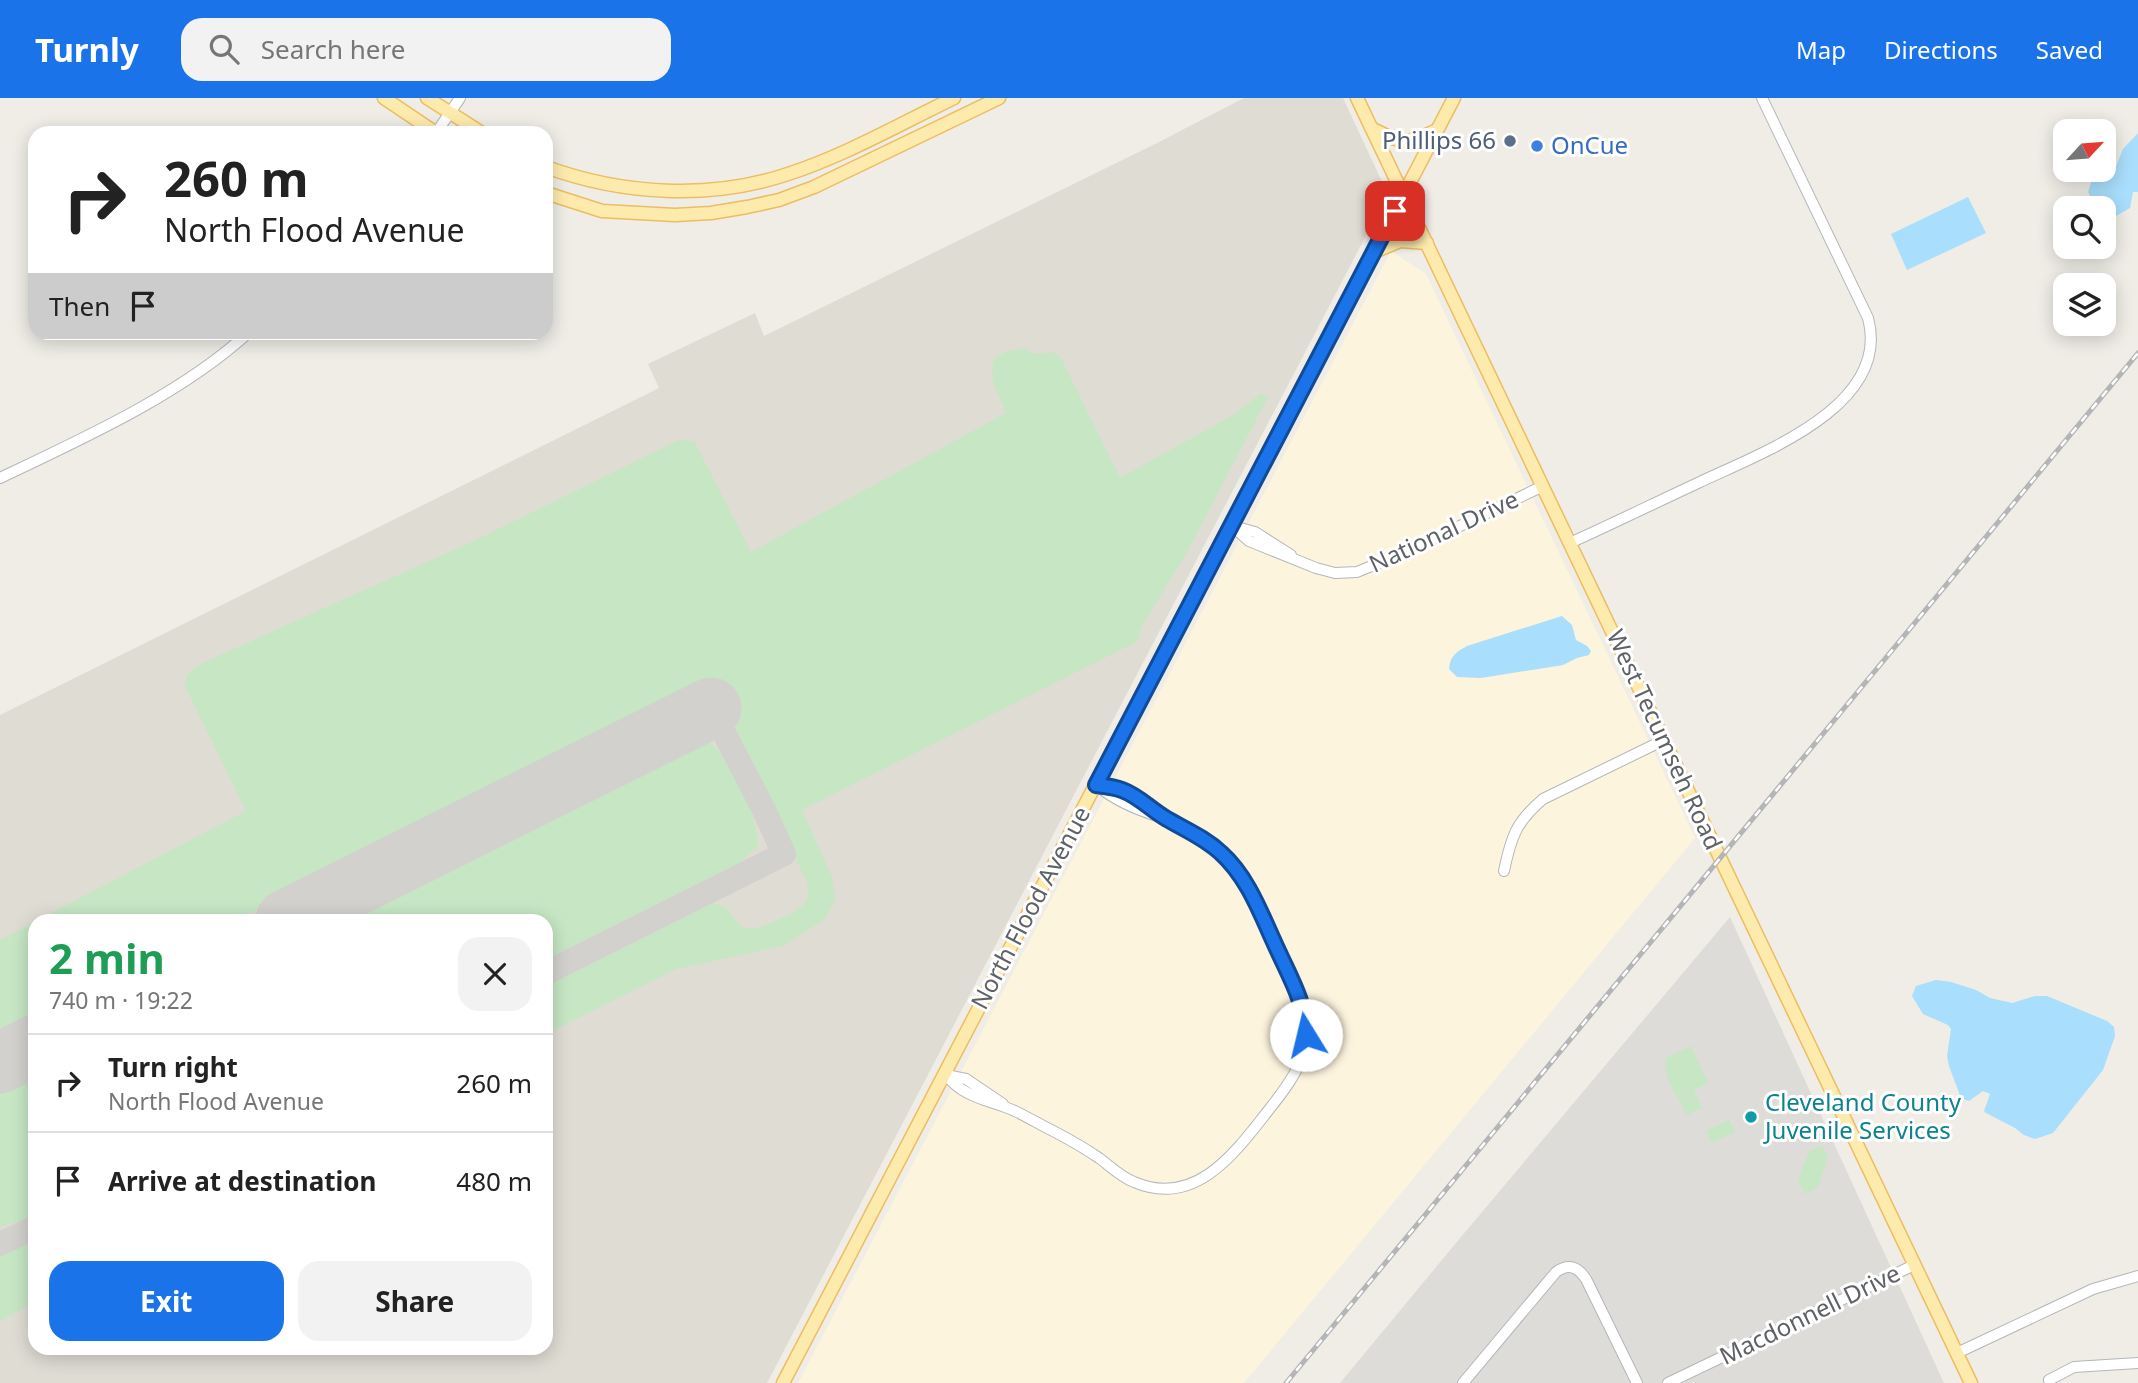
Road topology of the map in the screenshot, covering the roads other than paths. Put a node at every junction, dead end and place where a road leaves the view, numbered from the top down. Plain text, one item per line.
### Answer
1 (384, 98) edge
2 (427, 98) edge
3 (460, 98) edge
4 (954, 98) edge
5 (999, 98) edge
6 (1357, 98) edge
7 (1454, 98) edge
8 (1762, 98) edge
9 (450, 114) junction
10 (426, 126) edge
11 (441, 126) edge
12 (470, 126) edge
13 (1371, 128) junction
14 (1437, 130) junction
15 (553, 169) edge
16 (1403, 194) junction
17 (553, 195) edge
18 (1427, 243) junction
19 (1374, 252) junction
20 (240, 340) edge
21 (0, 478) edge
22 (1543, 486) junction
23 (1231, 525) junction
24 (1570, 543) junction
25 (1664, 740) junction
26 (1096, 785) junction
27 (1504, 872) dead end
28 (944, 1075) junction
29 (1914, 1265) junction
30 (2138, 1276) edge
31 (1956, 1353) junction
32 (2138, 1363) edge
33 (783, 1383) edge
34 (1463, 1383) edge
35 (1637, 1383) edge
36 (1668, 1383) edge
37 (1971, 1383) edge
38 (2050, 1383) edge

1 - 10 main road
2 - 9 main road
3 - 9 street
4 - 15 main road
5 - 17 main road
6 - 13 main road, West Tecumseh Road
7 - 14 main road, North Flood Avenue
8 - 24 street
9 - 11 street
9 - 12 main road
13 - 14 main road
13 - 16 main road, West Tecumseh Road
14 - 16 main road, North Flood Avenue
16 - 18 main road, West Tecumseh Road
16 - 19 main road, North Flood Avenue
18 - 19 main road
18 - 22 main road, West Tecumseh Road
19 - 23 main road, North Flood Avenue
20 - 21 street
22 - 23 street, National Drive
22 - 24 main road, West Tecumseh Road
23 - 26 main road, North Flood Avenue
24 - 25 main road, West Tecumseh Road
25 - 27 street
25 - 29 main road, West Tecumseh Road
26 - 28 main road, North Flood Avenue
26 - 28 street
28 - 33 main road, North Flood Avenue
29 - 31 main road, West Tecumseh Road
29 - 36 street, Macdonnell Drive
30 - 31 street
31 - 37 main road, West Tecumseh Road
32 - 38 street
34 - 35 street

